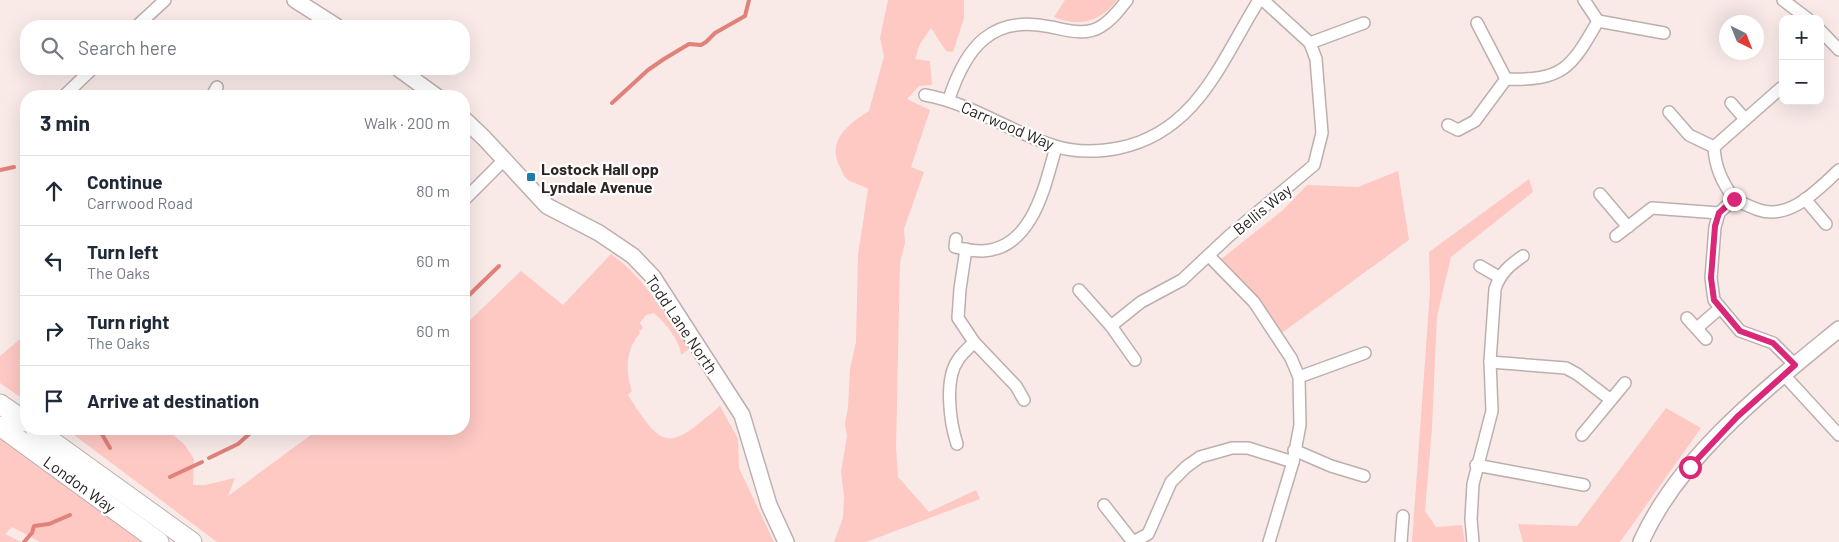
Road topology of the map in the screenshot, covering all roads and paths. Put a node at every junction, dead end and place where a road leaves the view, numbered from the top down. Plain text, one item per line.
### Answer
1 (165, 0) edge
2 (295, 0) edge
3 (1127, 0) edge
4 (1260, 0) edge
5 (1263, 0) edge
6 (1584, 0) edge
7 (1783, 0) edge
8 (1803, 15) edge
9 (143, 20) edge
10 (327, 20) edge
11 (1598, 21) junction
12 (1364, 23) dead end
13 (1477, 23) dead end
14 (1664, 33) dead end
15 (1824, 34) edge
16 (1310, 43) junction
17 (1839, 50) edge
18 (87, 75) edge
19 (407, 75) edge
20 (1506, 79) junction
21 (74, 90) edge
22 (428, 90) edge
23 (1779, 90) edge
24 (925, 95) dead end
25 (950, 99) junction
26 (1731, 103) dead end
27 (1669, 112) dead end
28 (1745, 119) junction
29 (470, 125) edge
30 (1448, 125) dead end
31 (1714, 146) junction
32 (1056, 147) junction
33 (505, 160) junction
34 (1839, 170) edge
35 (470, 194) edge
36 (1600, 194) dead end
37 (1734, 199) junction
38 (1805, 199) junction
39 (1719, 213) junction
40 (1826, 224) dead end
41 (1628, 227) junction
42 (1616, 236) dead end
43 (956, 238) dead end
44 (966, 249) junction
45 (1208, 256) junction
46 (1524, 256) dead end
47 (1480, 266) dead end
48 (1499, 277) junction
49 (1079, 290) dead end
50 (1719, 309) junction
51 (1688, 318) dead end
52 (1111, 326) junction
53 (1697, 328) junction
54 (1839, 328) edge
55 (1706, 339) dead end
56 (974, 342) junction
57 (1365, 353) dead end
58 (1135, 360) dead end
59 (1490, 362) junction
60 (1789, 370) junction
61 (1299, 377) junction
62 (1624, 383) dead end
63 (1024, 400) dead end
64 (1611, 400) junction
65 (0, 404) edge
66 (20, 418) edge
67 (0, 426) edge
68 (43, 435) edge
69 (1582, 435) dead end
70 (1839, 435) edge
71 (957, 444) dead end
72 (1294, 456) junction
73 (1476, 465) junction
74 (1364, 476) dead end
75 (1584, 485) dead end
76 (1104, 505) dead end
77 (1403, 516) dead end
78 (1151, 538) edge
79 (159, 542) edge
80 (192, 542) edge
81 (786, 542) edge
82 (1133, 542) edge
83 (1269, 542) edge
84 (1401, 542) edge
85 (1473, 542) edge
86 (1641, 542) edge

1 - 9 street
2 - 10 street
3 - 25 street
4 - 32 street, Carrwood Way
5 - 16 street
6 - 11 street
7 - 8 street
11 - 14 street
11 - 20 street
12 - 16 street
13 - 20 street
15 - 17 street
16 - 45 street, Bellis Way
18 - 21 street
19 - 22 street
20 - 30 street
23 - 28 street
24 - 25 street, Carrwood Way
25 - 32 street, Carrwood Way
26 - 28 street
27 - 31 street
28 - 31 street
29 - 33 street, Todd Lane North
31 - 37 street
32 - 44 street
33 - 35 street
33 - 81 street, Todd Lane North
34 - 38 street
36 - 41 street
37 - 38 street
37 - 39 street
38 - 40 street
39 - 41 street
39 - 50 street
41 - 42 street
43 - 44 street
44 - 56 street
45 - 52 street, Bellis Way
45 - 61 street
46 - 48 street
47 - 48 street
48 - 59 street
49 - 52 street
50 - 53 street
50 - 60 street
51 - 53 street
52 - 58 street
53 - 55 street
54 - 60 street
56 - 63 street
56 - 71 street
57 - 61 street
59 - 64 street
59 - 73 street
60 - 70 street
60 - 86 street
61 - 72 street
62 - 64 street
64 - 69 street
65 - 66 highway
67 - 79 highway, London Way
68 - 80 highway, London Way
72 - 74 street
72 - 78 street
72 - 83 street
73 - 75 street
73 - 85 street
76 - 82 street
77 - 84 street
78 - 82 street

